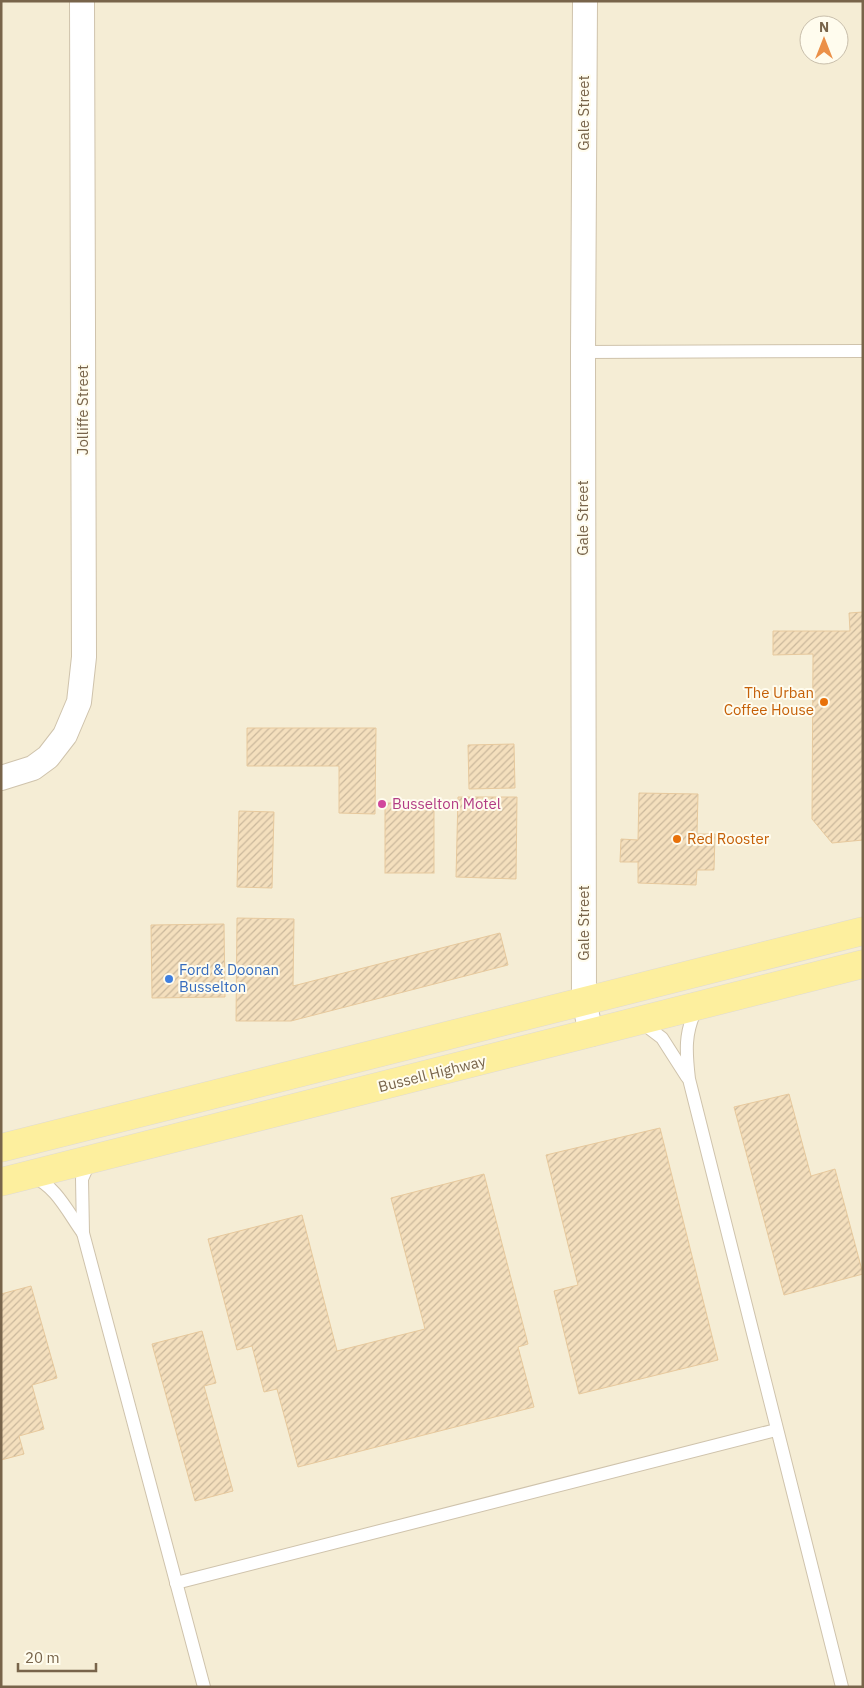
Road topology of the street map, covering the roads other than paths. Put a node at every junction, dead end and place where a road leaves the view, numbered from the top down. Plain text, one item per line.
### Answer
1 (82, 1) edge
2 (585, 1) edge
3 (863, 351) edge
4 (583, 352) junction
5 (1, 778) edge
6 (863, 931) edge
7 (863, 964) edge
8 (584, 1000) junction
9 (698, 1006) junction
10 (639, 1021) junction
11 (591, 1034) junction
12 (688, 1079) junction
13 (1, 1148) edge
14 (91, 1159) junction
15 (28, 1175) junction
16 (1, 1182) edge
17 (83, 1233) junction
18 (776, 1430) junction
19 (176, 1583) junction
20 (204, 1687) edge
21 (842, 1687) edge

1 - 5 street, Jolliffe Street
2 - 4 street, Gale Street
3 - 4 lane
4 - 8 street, Gale Street
6 - 8 main road
7 - 9 main road, Bussell Highway
8 - 11 street, Gale Street
8 - 13 main road
9 - 10 main road, Bussell Highway
9 - 12 lane
10 - 11 main road, Bussell Highway
10 - 12 lane
11 - 14 main road, Bussell Highway
12 - 18 lane
14 - 15 main road, Bussell Highway
14 - 17 lane
15 - 16 main road, Bussell Highway
15 - 17 lane
17 - 19 lane
18 - 19 lane
18 - 21 lane
19 - 20 lane

